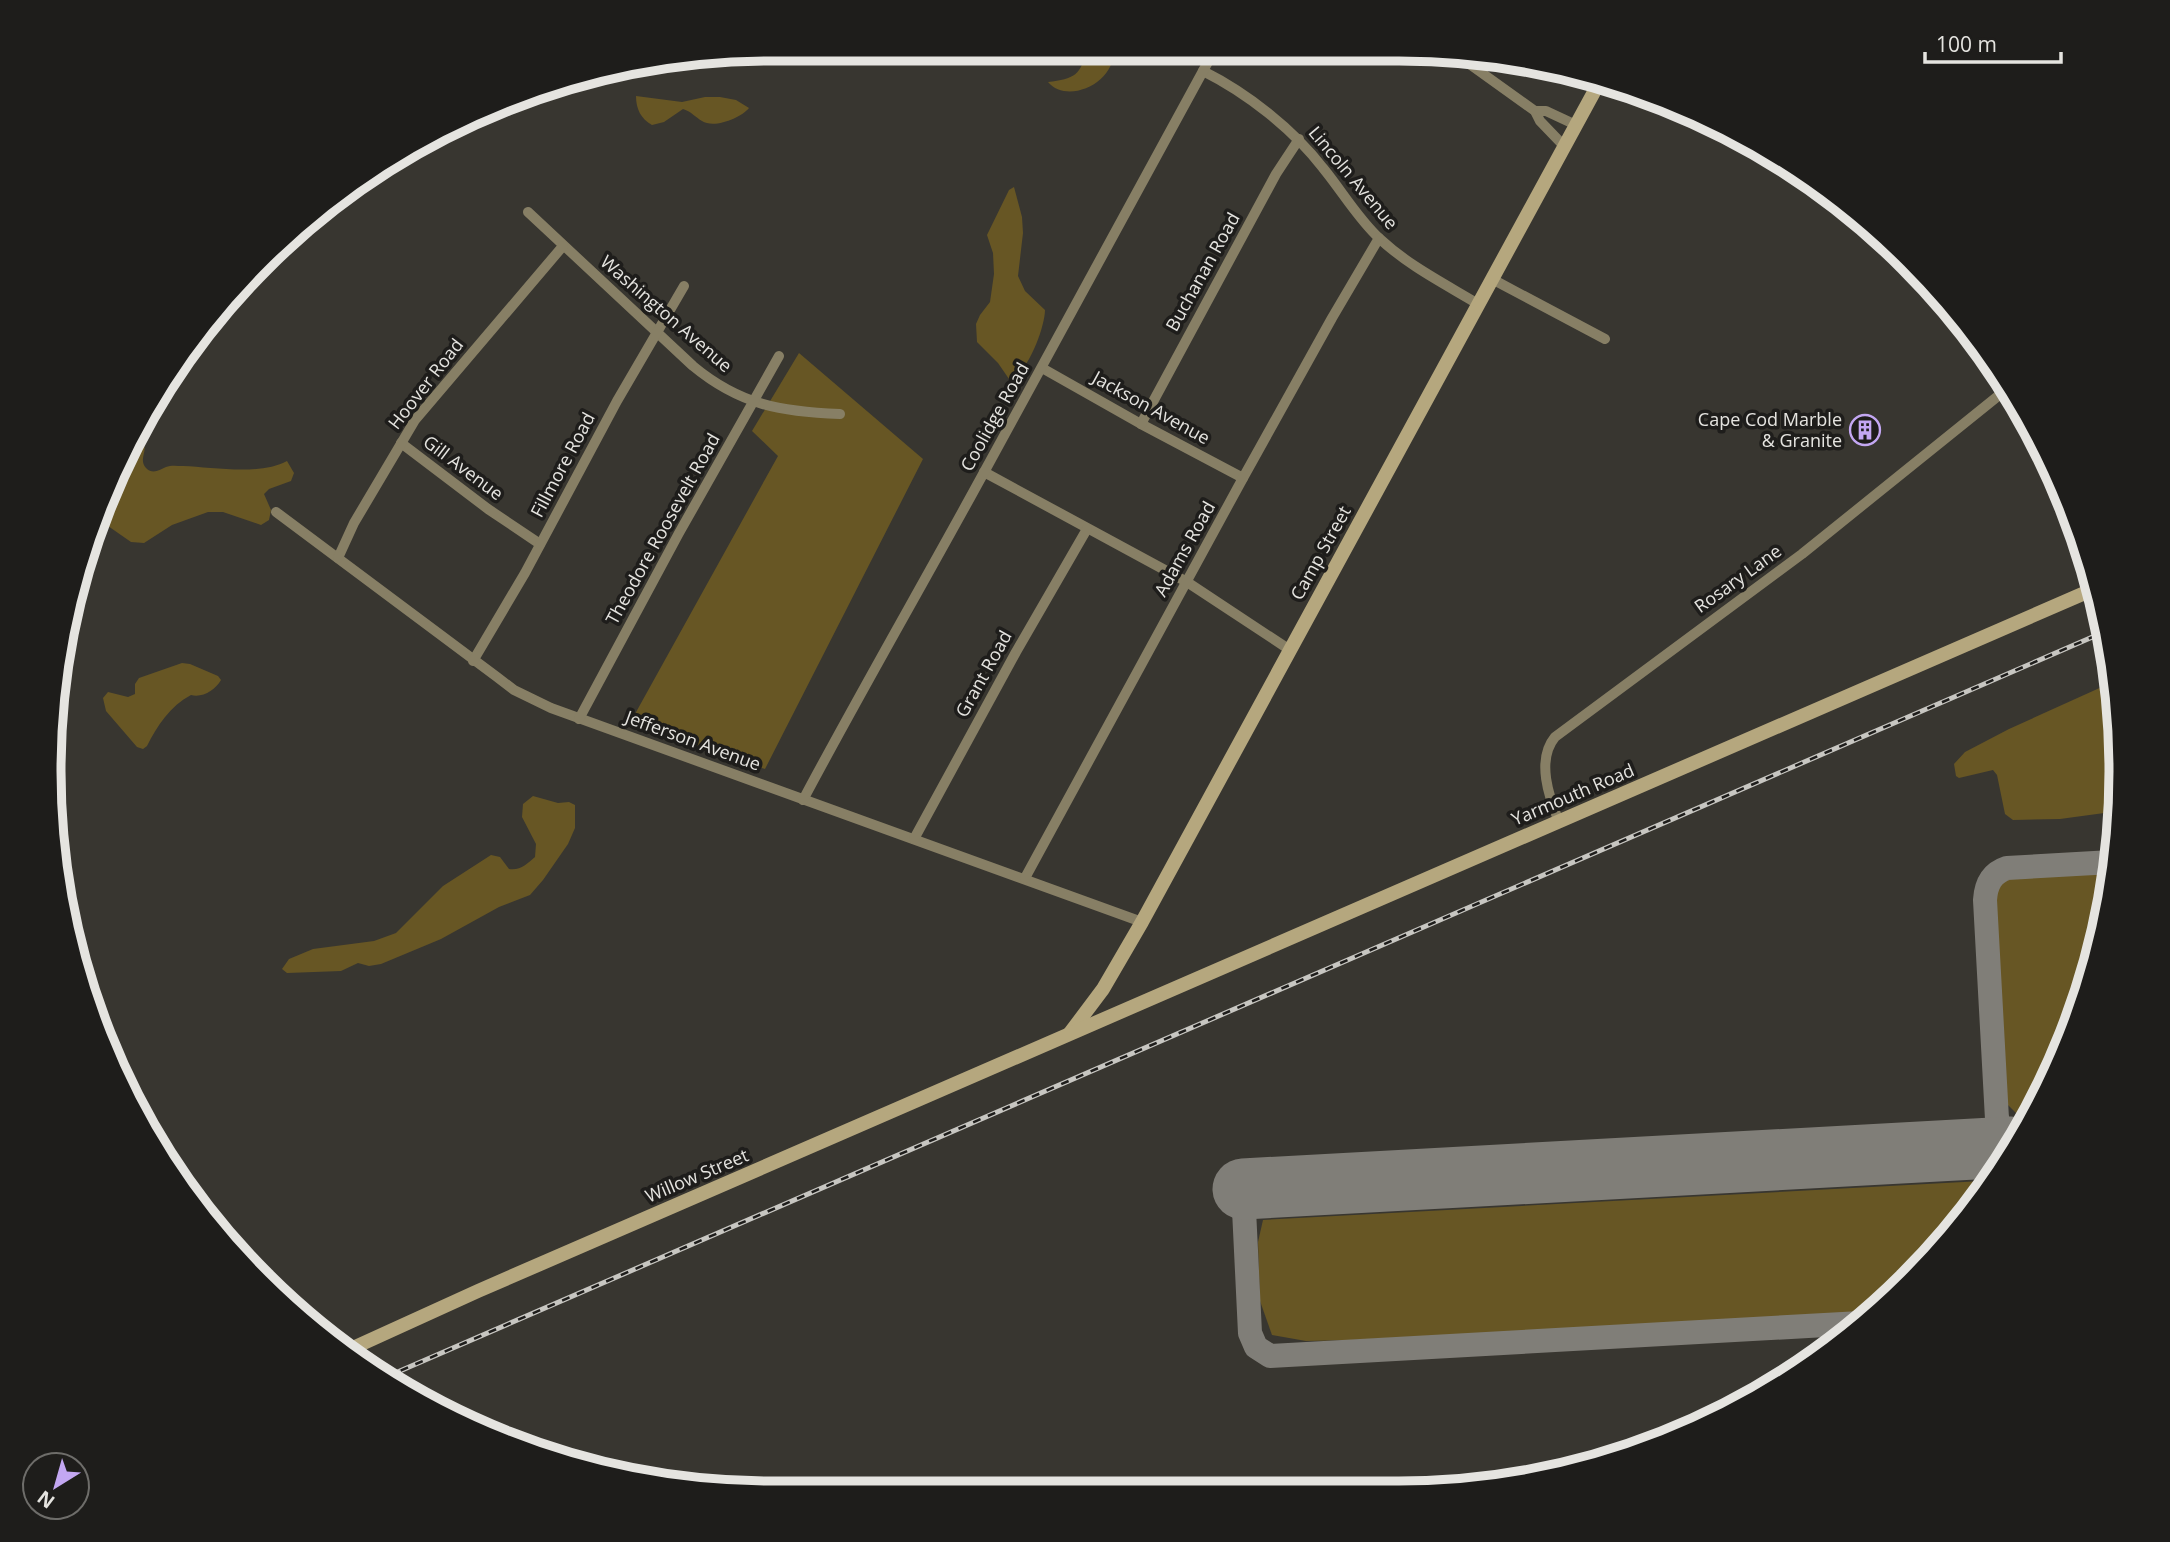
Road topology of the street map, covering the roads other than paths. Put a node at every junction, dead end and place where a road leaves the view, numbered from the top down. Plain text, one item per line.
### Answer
1 (1208, 61) edge
2 (1470, 65) edge
3 (1203, 71) junction
4 (1596, 89) edge
5 (1535, 111) junction
6 (1576, 125) junction
7 (1299, 139) junction
8 (1564, 146) junction
9 (528, 212) dead end
10 (1379, 238) junction
11 (563, 246) junction
12 (1492, 279) junction
13 (684, 286) dead end
14 (1479, 304) junction
15 (657, 333) junction
16 (1605, 340) dead end
17 (779, 356) dead end
18 (1042, 368) junction
19 (2000, 394) edge
20 (752, 402) junction
21 (841, 414) dead end
22 (1141, 424) junction
23 (401, 443) junction
24 (984, 472) junction
25 (1243, 478) junction
26 (276, 512) dead end
27 (1087, 529) junction
28 (540, 544) junction
29 (338, 558) junction
30 (1187, 582) junction
31 (2086, 592) edge
32 (1290, 650) junction
33 (474, 661) junction
34 (579, 719) junction
35 (803, 800) junction
36 (1559, 822) junction
37 (915, 839) junction
38 (1025, 878) junction
39 (1142, 922) junction
40 (1103, 989) junction
41 (1115, 1015) junction
42 (1067, 1037) junction
43 (356, 1346) edge

1 - 3 street, Coolidge Road
2 - 5 street
3 - 7 street, Lincoln Avenue
3 - 18 street, Coolidge Road
4 - 6 main road, Camp Street
5 - 6 street
5 - 8 street
6 - 8 main road, Camp Street
7 - 10 street, Lincoln Avenue
7 - 22 street, Buchanan Road
8 - 12 main road, Camp Street
9 - 11 street, Washington Avenue
10 - 14 street, Lincoln Avenue
10 - 25 street, Adams Road
11 - 15 street, Washington Avenue
11 - 23 street, Hoover Road
12 - 14 main road, Camp Street
12 - 16 street
13 - 15 street, Fillmore Road
14 - 32 main road, Camp Street
15 - 20 street, Washington Avenue
15 - 28 street, Fillmore Road
17 - 20 street, Theodore Roosevelt Road
18 - 22 street, Jackson Avenue
18 - 24 street, Coolidge Road
19 - 36 street, Rosary Lane
20 - 21 street, Washington Avenue
20 - 34 street, Theodore Roosevelt Road
22 - 25 street, Jackson Avenue
23 - 28 street, Gill Avenue
23 - 29 street, Hoover Road
24 - 27 street
24 - 35 street, Coolidge Road
25 - 30 street, Adams Road
26 - 29 street, Jefferson Avenue
27 - 30 street
27 - 37 street, Grant Road
28 - 33 street, Fillmore Road
29 - 33 street, Jefferson Avenue
30 - 32 street
30 - 38 street, Adams Road
31 - 36 main road, Yarmouth Road
32 - 39 main road, Camp Street
33 - 34 street, Jefferson Avenue
34 - 35 street, Jefferson Avenue
35 - 37 street, Jefferson Avenue
36 - 41 main road, Yarmouth Road
37 - 38 street, Jefferson Avenue
38 - 39 street, Jefferson Avenue
39 - 40 main road, Camp Street
40 - 41 main road
40 - 42 main road, Camp Street
41 - 42 main road, Yarmouth Road
42 - 43 main road, Willow Street

